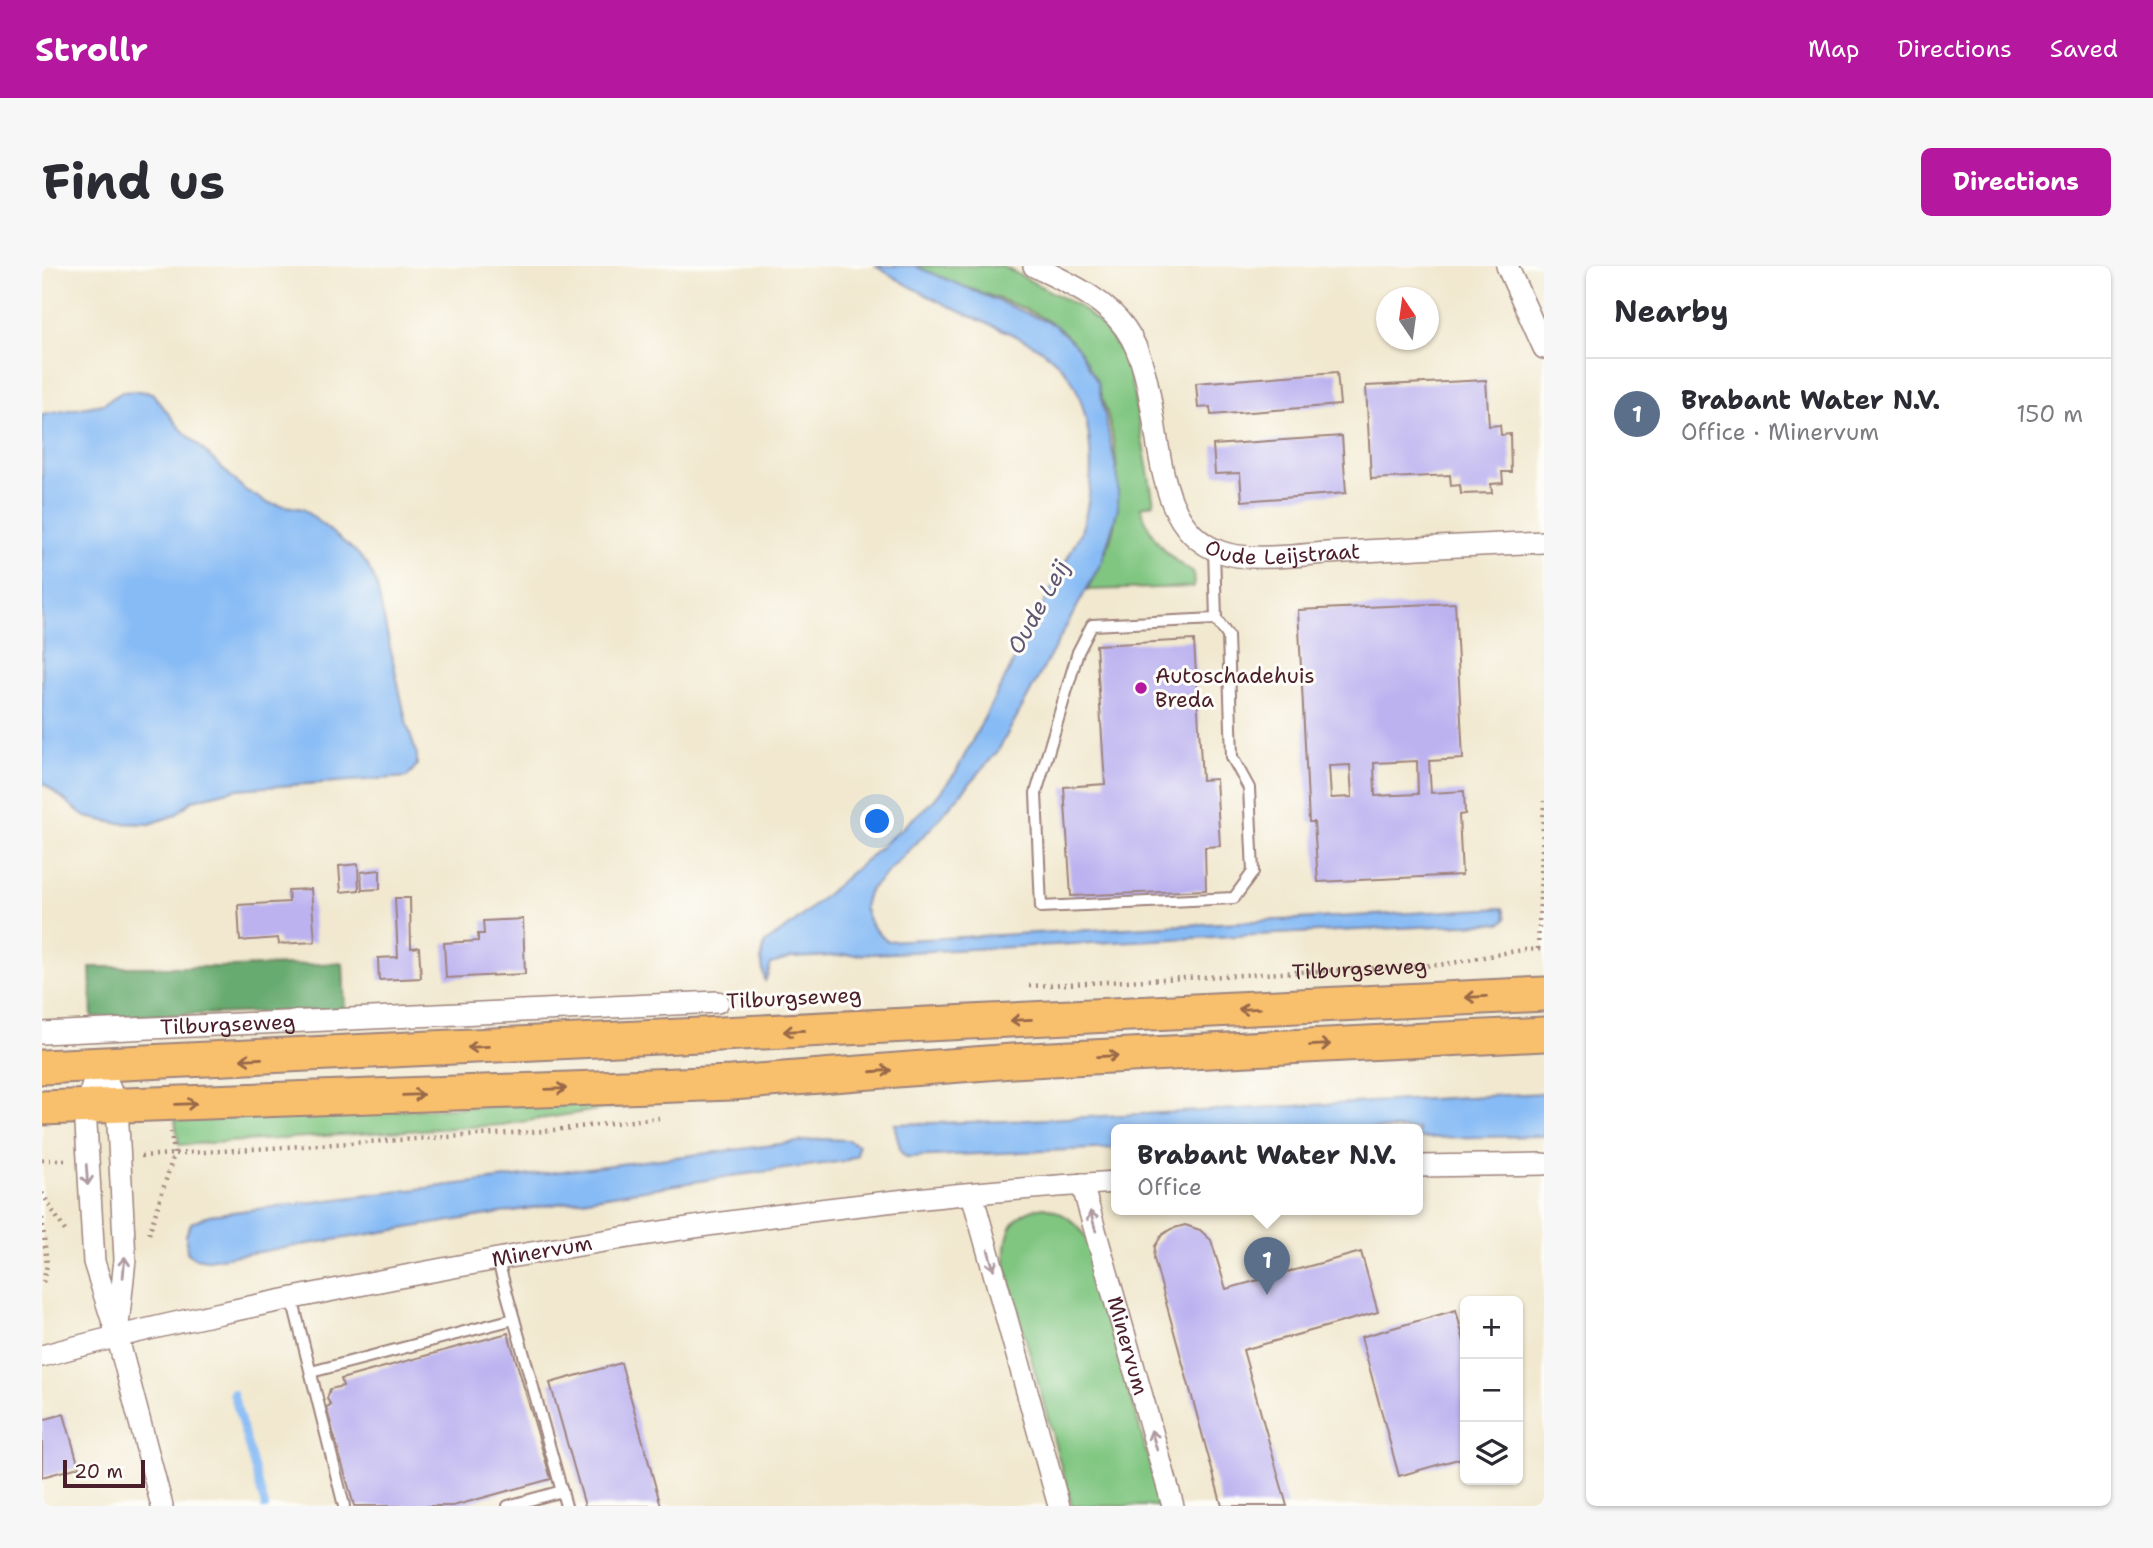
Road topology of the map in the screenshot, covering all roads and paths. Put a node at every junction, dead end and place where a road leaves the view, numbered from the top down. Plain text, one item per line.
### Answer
1 (1034, 266) edge
2 (1507, 266) edge
3 (1544, 348) edge
4 (1544, 542) edge
5 (1214, 549) junction
6 (1216, 619) junction
7 (1544, 801) edge
8 (1541, 949) edge
9 (1022, 986) dead end
10 (1544, 994) edge
11 (718, 1002) dead end
12 (42, 1033) edge
13 (1544, 1034) edge
14 (100, 1065) junction
15 (42, 1067) edge
16 (168, 1104) junction
17 (117, 1106) junction
18 (85, 1107) junction
19 (42, 1108) edge
20 (1544, 1164) edge
21 (1423, 1166) edge
22 (1111, 1182) edge
23 (1082, 1184) junction
24 (972, 1194) junction
25 (42, 1218) edge
26 (145, 1245) dead end
27 (497, 1258) junction
28 (42, 1287) edge
29 (292, 1298) junction
30 (514, 1319) junction
31 (117, 1335) junction
32 (42, 1356) edge
33 (311, 1373) junction
34 (562, 1491) junction
35 (162, 1506) edge
36 (344, 1506) edge
37 (508, 1506) edge
38 (566, 1506) edge
39 (1059, 1506) edge
40 (1173, 1506) edge

1 - 5 street, Oude Leijstraat
2 - 3 street
4 - 5 street, Oude Leijstraat
5 - 6 lane
6 - 6 lane
7 - 8 path
8 - 9 path, Tilburgseweg
10 -> 14 main road, Tilburgseweg
11 - 12 street, Tilburgseweg
16 -> 13 main road
14 - 15 main road, Tilburgseweg
14 - 17 street
14 - 18 street
16 - 17 main road
16 - 26 path
17 - 18 main road
31 -> 17 street
18 - 19 main road
18 -> 31 street
20 - 21 street
22 - 23 street, Minervum
23 - 24 street, Minervum
40 -> 23 street, Minervum
24 - 27 street, Minervum
24 -> 39 street
25 - 28 path
27 - 29 street, Minervum
27 - 30 lane
29 - 31 street, Minervum
29 - 33 lane
30 - 33 lane
30 - 34 lane
31 - 32 street, Minervum
31 - 35 street
33 - 36 lane
34 - 37 lane
34 - 38 lane

